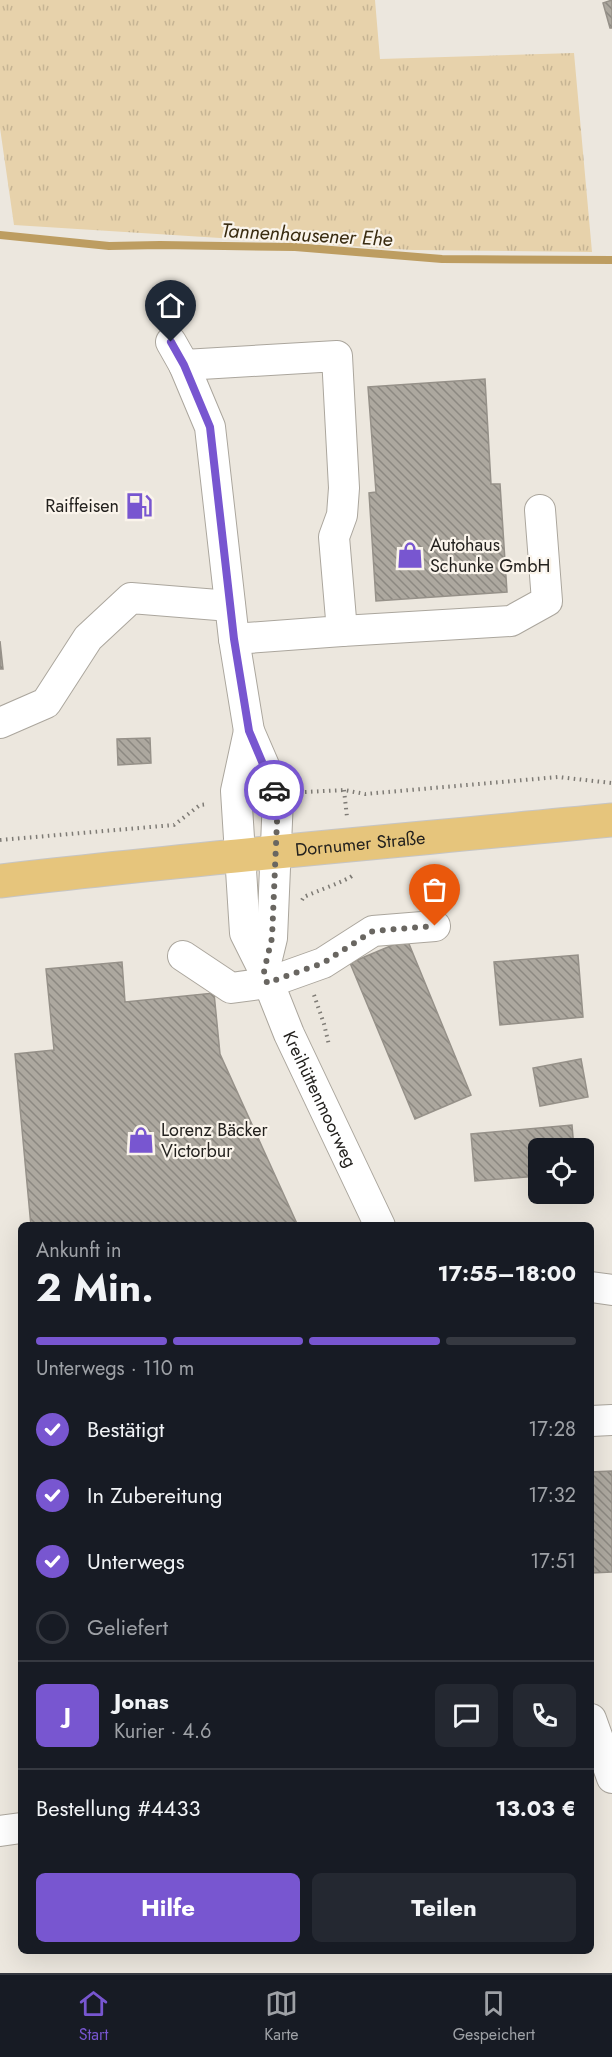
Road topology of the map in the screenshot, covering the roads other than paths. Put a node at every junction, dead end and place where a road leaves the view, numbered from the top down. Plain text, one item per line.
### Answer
1 (540, 510) dead end
2 (230, 606) junction
3 (342, 631) junction
4 (234, 639) junction
5 (0, 723) edge
6 (249, 731) junction
7 (612, 819) edge
8 (275, 852) junction
9 (241, 854) junction
10 (0, 881) edge
11 (435, 926) dead end
12 (183, 956) dead end
13 (266, 977) junction
14 (378, 1222) edge
15 (594, 1287) edge
16 (612, 1290) edge
17 (612, 1420) edge
18 (594, 1421) edge
19 (594, 1730) edge
20 (602, 1761) edge
21 (18, 1828) edge
22 (0, 1831) edge

1 - 3 street
2 - 3 street
2 - 4 street
2 - 5 street
3 - 4 street
4 - 6 street
6 - 8 street
6 - 9 street, Kreihüttenmoorweg
7 - 8 main road, Dornumer Straße
8 - 9 main road, Dornumer Straße
8 - 13 street
9 - 10 main road, Dornumer Straße
9 - 13 street, Kreihüttenmoorweg
11 - 13 street
12 - 13 street
13 - 14 street, Kreihüttenmoorweg
15 - 16 street
17 - 18 street
19 - 20 street
21 - 22 street

